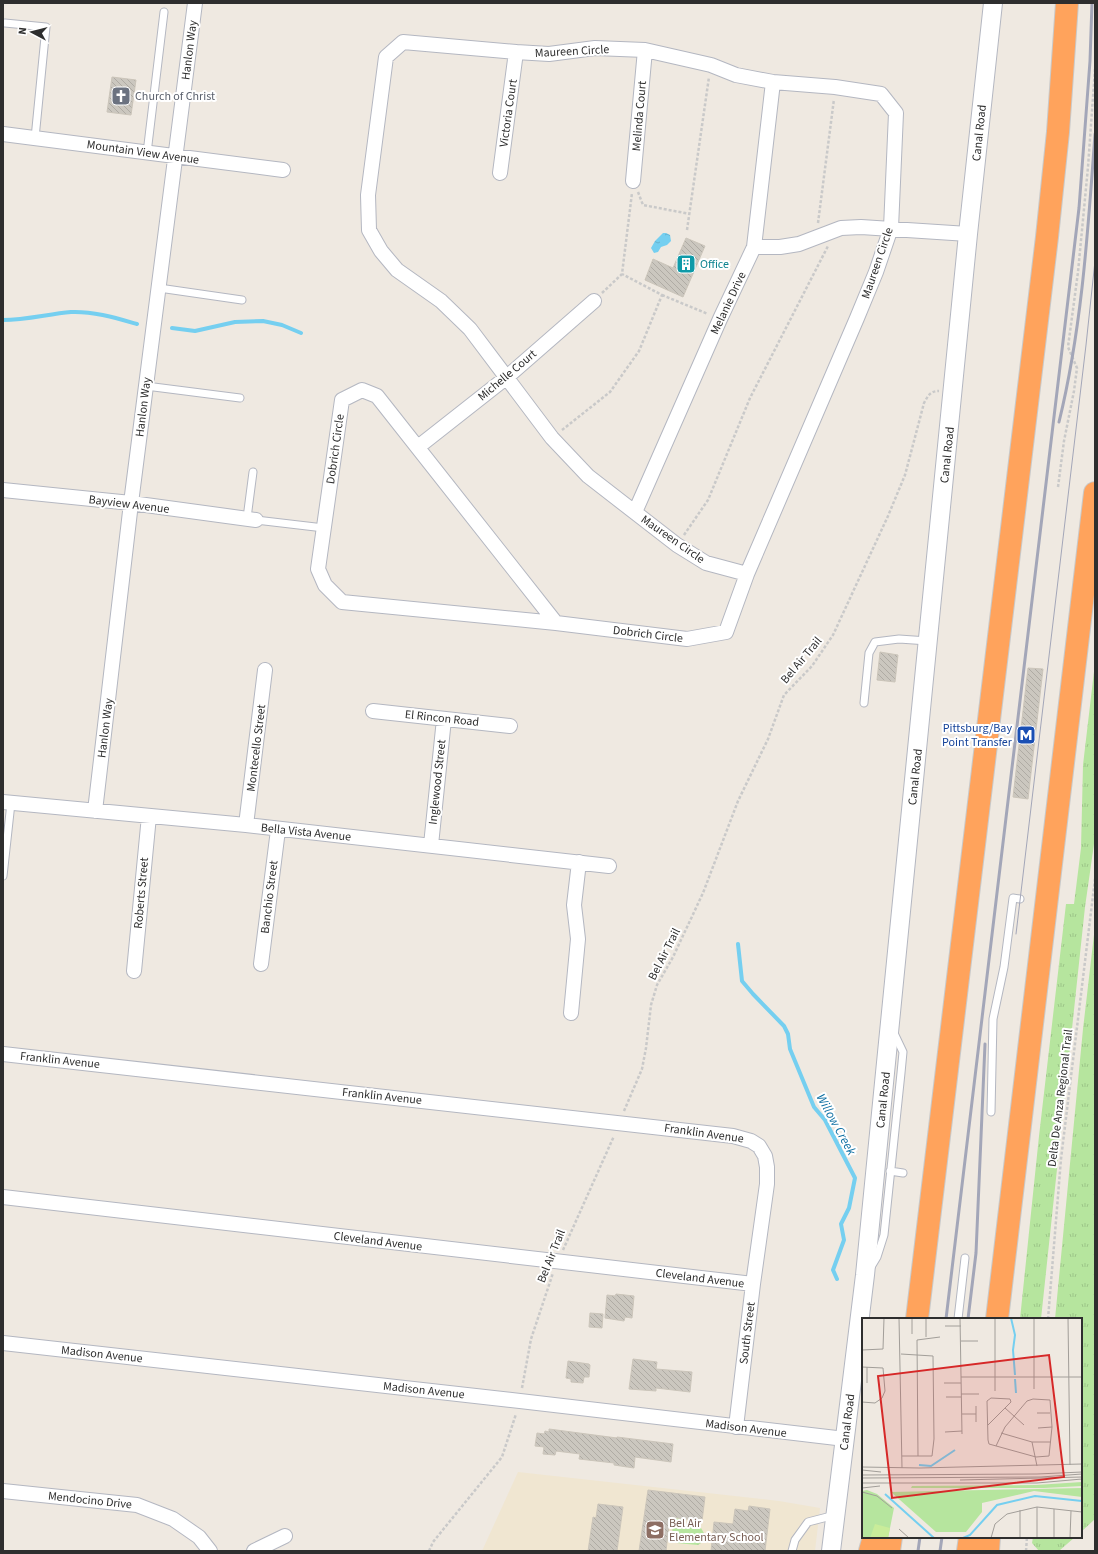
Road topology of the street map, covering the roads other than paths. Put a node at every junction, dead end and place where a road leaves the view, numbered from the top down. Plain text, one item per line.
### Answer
1 (195, 3) edge
2 (993, 3) edge
3 (1067, 3) edge
4 (164, 12) dead end
5 (5, 23) dead end
6 (645, 50) junction
7 (516, 52) junction
8 (772, 82) junction
9 (3, 134) edge
10 (35, 138) junction
11 (147, 153) junction
12 (176, 157) junction
13 (283, 170) dead end
14 (500, 173) dead end
15 (634, 181) road end
16 (890, 228) junction
17 (968, 234) junction
18 (754, 247) junction
19 (159, 288) junction
20 (242, 300) dead end
21 (594, 301) road end
22 (507, 377) junction
23 (146, 386) junction
24 (240, 398) dead end
25 (418, 447) junction
26 (253, 472) dead end
27 (3, 490) edge
28 (1095, 493) edge
29 (130, 503) junction
30 (635, 512) junction
31 (251, 519) junction
32 (324, 528) junction
33 (746, 574) junction
34 (556, 623) junction
35 (928, 641) junction
36 (265, 670) dead end
37 (864, 703) dead end
38 (373, 711) dead end
39 (444, 719) junction
40 (510, 726) dead end
41 (7, 803) edge
42 (94, 811) junction
43 (149, 816) junction
44 (246, 825) junction
45 (278, 830) junction
46 (430, 846) junction
47 (579, 862) junction
48 (609, 866) dead end
49 (3, 876) edge
50 (1020, 899) dead end
51 (261, 964) dead end
52 (134, 971) dead end
53 (571, 1013) dead end
54 (890, 1024) junction
55 (3, 1054) edge
56 (991, 1112) dead end
57 (759, 1146) joint
58 (890, 1171) junction
59 (903, 1173) dead end
60 (3, 1197) edge
61 (965, 1258) dead end
62 (865, 1275) junction
63 (753, 1284) junction
64 (917, 1318) edge
65 (958, 1318) edge
66 (997, 1318) edge
67 (3, 1343) edge
68 (736, 1427) junction
69 (845, 1439) junction
70 (3, 1491) edge
71 (836, 1515) junction
72 (285, 1536) dead end
73 (874, 1538) edge
74 (891, 1538) edge
75 (970, 1538) edge
76 (988, 1538) edge
77 (210, 1551) edge
78 (254, 1551) edge
79 (792, 1551) edge
80 (831, 1551) edge
81 (870, 1551) edge
82 (889, 1551) edge
83 (968, 1551) edge
84 (988, 1551) edge

1 - 12 street, Hanlon Way
2 - 17 street, Canal Road
3 - 64 highway
4 - 11 lane
5 - 10 lane
6 - 7 street, Maureen Circle
6 - 8 street, Maureen Circle
6 - 15 street, Melinda Court
7 - 14 street, Victoria Court
7 - 22 street, Maureen Circle
8 - 16 street, Maureen Circle
8 - 18 street, Melanie Drive
9 - 10 street, Mountain View Avenue
10 - 11 street, Mountain View Avenue
11 - 12 street, Mountain View Avenue
12 - 13 street, Mountain View Avenue
12 - 19 street, Hanlon Way
16 - 17 street
16 - 18 street
16 - 33 street, Maureen Circle
17 - 35 street, Canal Road
18 - 30 street, Melanie Drive
19 - 20 lane
19 - 23 street, Hanlon Way
21 - 22 street, Michelle Court
22 - 25 street, Michelle Court
22 - 30 street, Maureen Circle
23 - 24 lane
23 - 29 street, Hanlon Way
25 - 32 street, Dobrich Circle
25 - 34 street, Dobrich Circle
26 - 31 lane
27 - 29 street, Bayview Avenue
28 - 66 highway
29 - 31 street, Bayview Avenue
29 - 42 street, Hanlon Way
30 - 33 street, Maureen Circle
31 - 32 lane
32 - 34 street, Dobrich Circle
33 - 34 street, Dobrich Circle
35 - 37 lane
35 - 54 street, Canal Road
36 - 44 street, Montecello Street
38 - 39 street, El Rincon Road
39 - 40 street, El Rincon Road
39 - 46 street, Inglewood Street
41 - 42 street, Bella Vista Avenue
41 - 49 lane
42 - 43 street, Bella Vista Avenue
43 - 44 street, Bella Vista Avenue
43 - 52 street, Roberts Street
44 - 45 street, Bella Vista Avenue
45 - 46 street, Bella Vista Avenue
45 - 51 street, Banchio Street
46 - 47 street, Bella Vista Avenue
47 - 48 street, Bella Vista Avenue
47 - 53 street
50 - 56 lane
54 - 58 lane
54 - 62 street, Canal Road
55 - 57 street, Franklin Avenue
57 - 63 street, South Street
58 - 59 lane
58 - 62 lane
60 - 63 street, Cleveland Avenue
61 - 65 lane
62 - 69 street, Canal Road
63 - 68 street, South Street
67 - 68 street, Madison Avenue
68 - 69 street, Madison Avenue
69 - 71 street, Canal Road
70 - 77 street, Mendocino Drive
71 - 79 lane
71 - 80 street, Canal Road
72 - 78 street
73 - 81 highway
74 - 82 highway
75 - 83 highway
76 - 84 highway

